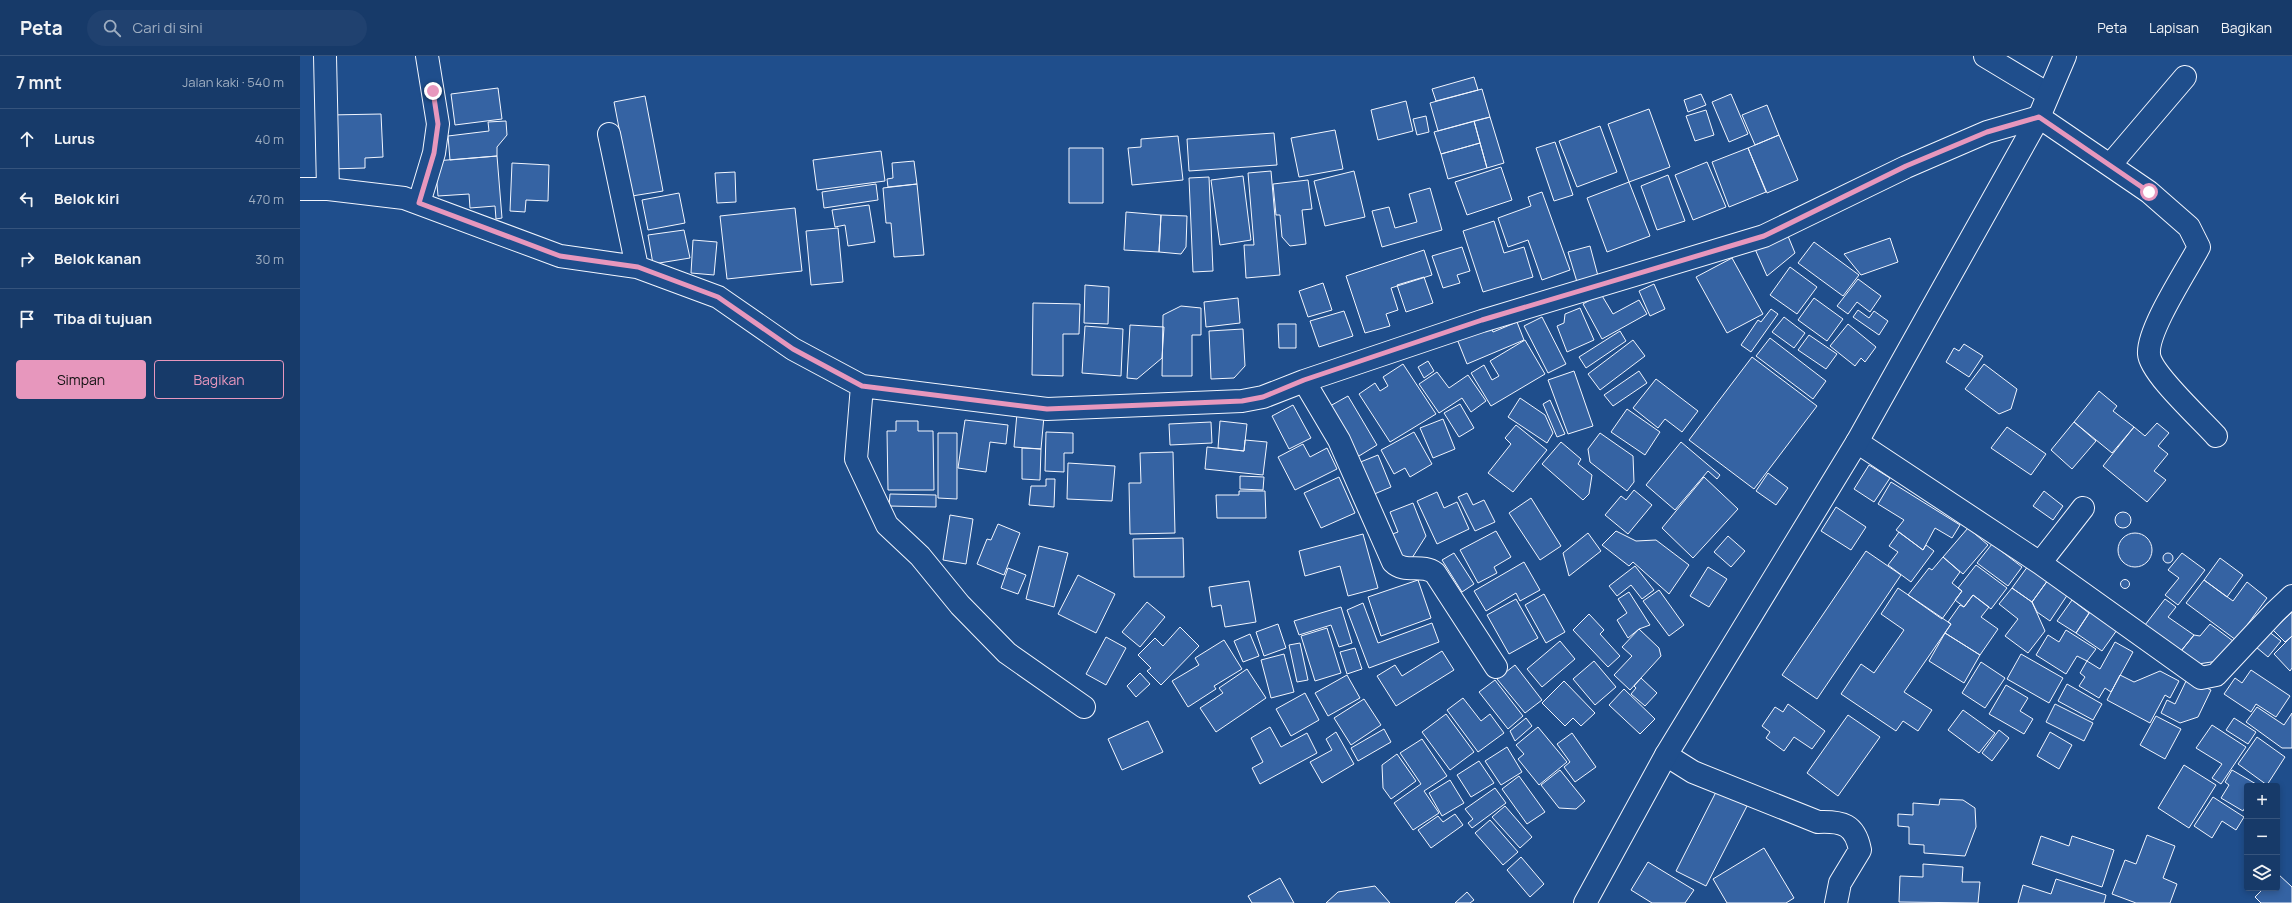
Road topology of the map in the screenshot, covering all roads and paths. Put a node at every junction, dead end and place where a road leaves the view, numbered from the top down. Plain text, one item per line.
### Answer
1 (325, 56) edge
2 (427, 56) edge
3 (1985, 56) edge
4 (2065, 56) edge
5 (2185, 77) dead end
6 (2048, 94) junction
7 (2039, 117) junction
8 (609, 134) dead end
9 (2110, 165) junction
10 (300, 189) edge
11 (328, 189) junction
12 (419, 203) junction
13 (638, 267) junction
14 (1304, 380) junction
15 (862, 386) junction
16 (2216, 436) dead end
17 (1857, 442) junction
18 (2083, 508) dead end
19 (2040, 563) junction
20 (2292, 596) edge
21 (1496, 667) dead end
22 (1084, 707) dead end
23 (1666, 756) junction
24 (1585, 903) edge
25 (1836, 903) edge

1 - 11 main road
2 - 12 main road
3 - 6 main road
4 - 6 main road
5 - 9 main road
6 - 7 main road
7 - 9 main road
7 - 14 main road
7 - 17 main road
8 - 13 main road
9 - 16 main road
10 - 11 main road
11 - 12 main road
12 - 13 main road
13 - 15 main road
14 - 15 main road
14 - 21 main road
15 - 22 main road
17 - 19 main road
17 - 23 main road
18 - 19 main road
19 - 20 main road
23 - 24 main road
23 - 25 main road

